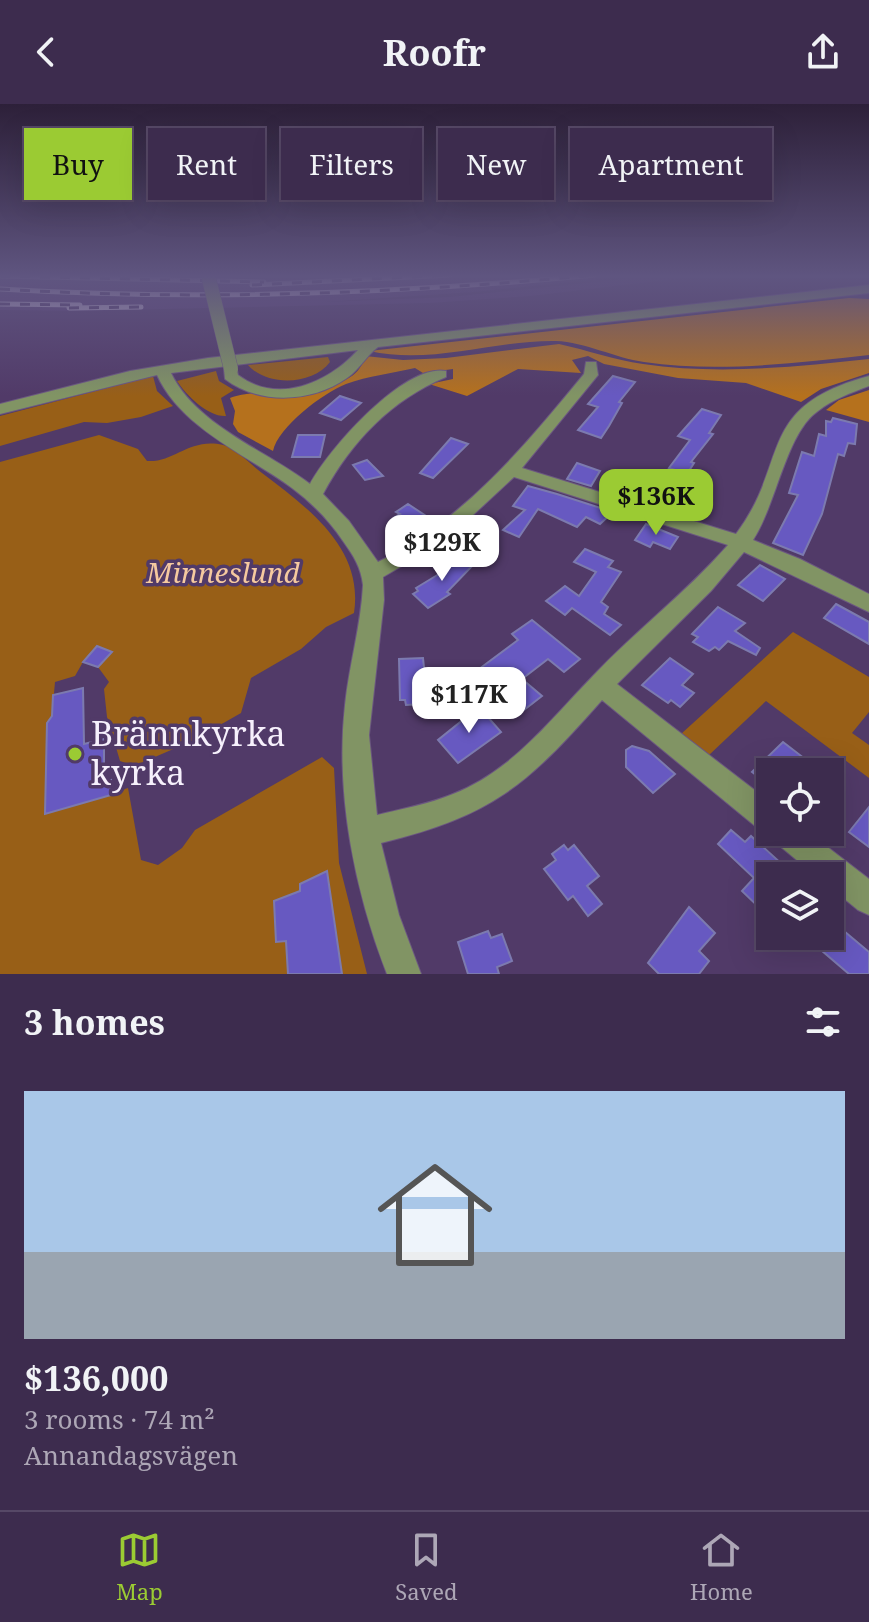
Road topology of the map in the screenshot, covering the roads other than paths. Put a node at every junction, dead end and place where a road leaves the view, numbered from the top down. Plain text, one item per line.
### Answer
1 (218, 316) edge
2 (517, 316) edge
3 (617, 316) edge
4 (399, 328) junction
5 (309, 337) junction
6 (381, 340) junction
7 (343, 344) junction
8 (191, 353) junction
9 (353, 364) junction
10 (591, 365) dead end
11 (162, 369) junction
12 (231, 369) junction
13 (441, 374) dead end
14 (869, 381) edge
15 (0, 397) edge
16 (0, 409) edge
17 (513, 471) junction
18 (313, 495) junction
19 (740, 542) junction
20 (373, 573) junction
21 (869, 604) edge
22 (600, 684) junction
23 (756, 809) edge
24 (366, 832) junction
25 (803, 846) edge
26 (869, 899) edge
27 (404, 974) edge

1 - 12 street, bridge
2 - 4 street
3 - 6 street
4 - 5 street
4 - 7 street
5 - 7 street
5 - 8 street
6 - 7 street
6 - 9 street
7 - 9 street
7 - 11 street
7 - 12 street
8 - 11 street
8 - 15 street
9 - 12 street
10 - 17 street
11 - 16 street
11 - 18 street
13 - 18 street
14 - 19 street
17 - 19 street
17 - 20 street
18 - 20 street
19 - 21 street
19 - 22 street
20 - 24 street
22 - 23 street
22 - 24 street
24 - 27 street
25 - 26 street

